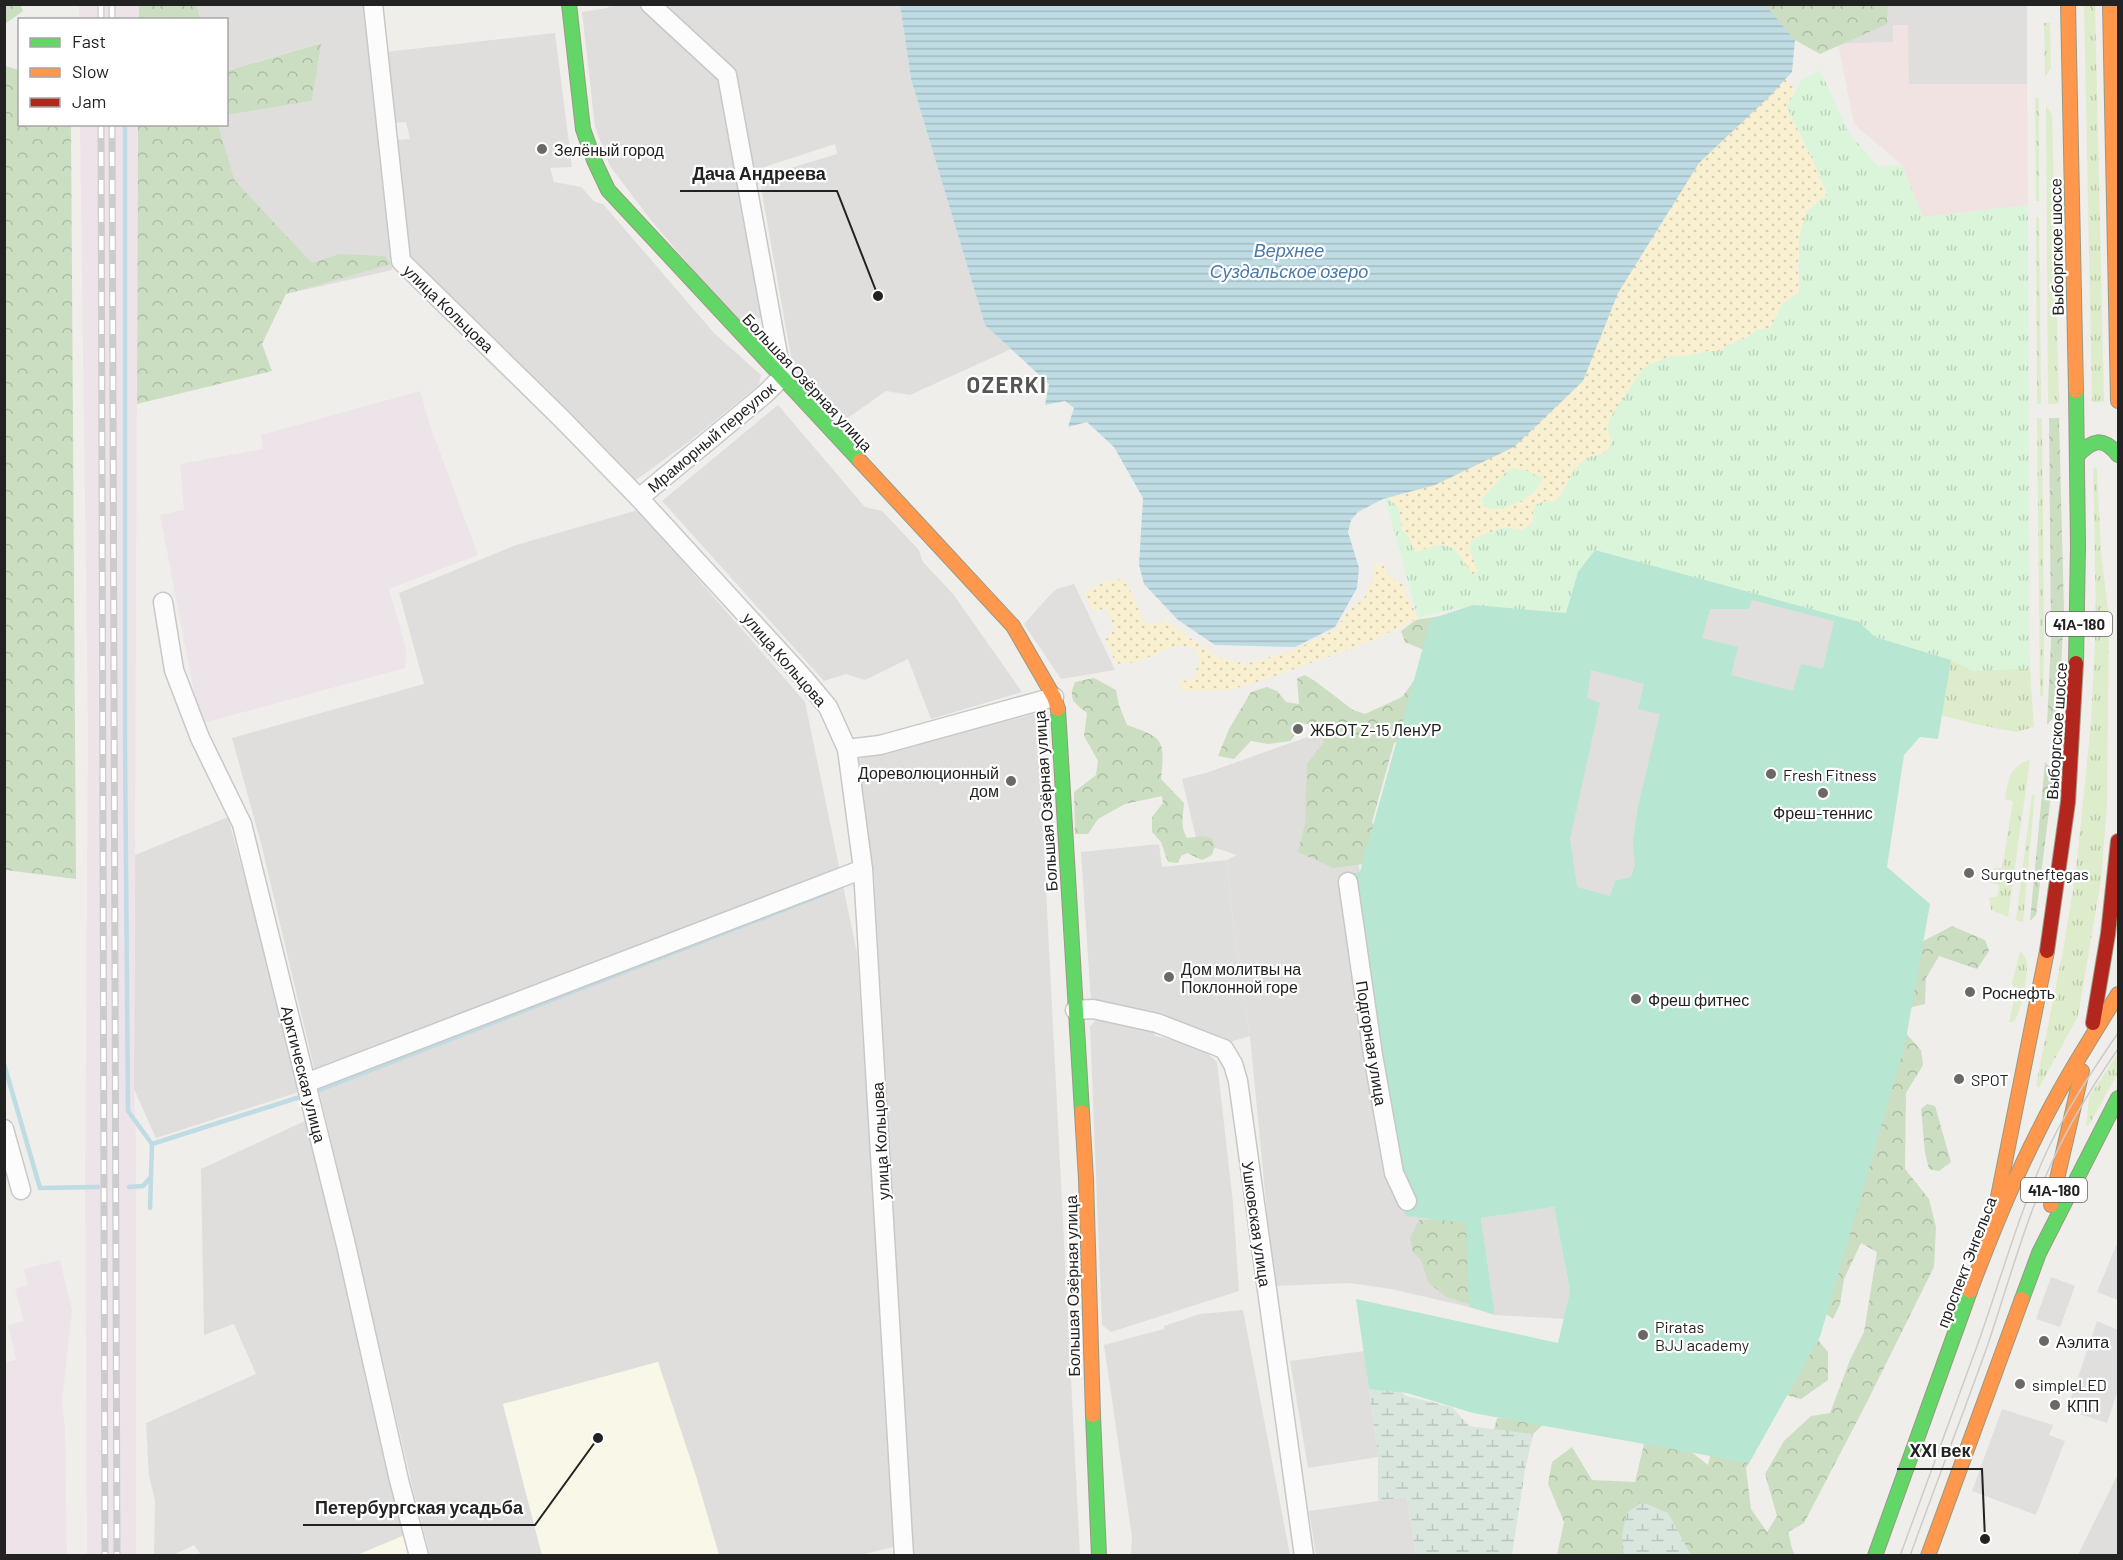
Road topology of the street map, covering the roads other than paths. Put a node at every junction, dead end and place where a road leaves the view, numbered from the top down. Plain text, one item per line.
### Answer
1 (373, 4) edge
2 (568, 4) edge
3 (650, 4) edge
4 (2068, 4) edge
5 (2110, 4) edge
6 (782, 376) junction
7 (2118, 402) edge
8 (2118, 455) edge
9 (2077, 456) junction
10 (639, 498) junction
11 (163, 602) dead end
12 (1054, 697) junction
13 (847, 749) junction
14 (2118, 848) edge
15 (863, 869) junction
16 (1348, 882) dead end
17 (2118, 994) edge
18 (1075, 1010) junction
19 (2089, 1041) junction
20 (306, 1083) junction
21 (2118, 1098) edge
22 (4, 1129) edge
23 (21, 1190) dead end
24 (1407, 1202) dead end
25 (1990, 1237) junction
26 (2039, 1253) junction
27 (419, 1556) edge
28 (904, 1556) edge
29 (1099, 1556) edge
30 (1304, 1556) edge
31 (1875, 1556) edge
32 (1928, 1556) edge

1 - 10 street, улица Кольцова
2 - 6 main road, Большая Озёрная улица
3 - 6 street
4 - 9 main road, Выборгское шоссе / 41А-180
5 - 7 main road
6 - 10 street, Мраморный переулок
6 - 12 main road, Большая Озёрная улица
8 - 9 main road
9 - 25 main road, Выборгское шоссе / 41А-180
10 - 13 street, улица Кольцова
11 - 20 street, Арктическая улица
12 - 13 street
12 - 18 main road, Большая Озёрная улица
13 - 15 street, улица Кольцова
14 - 19 main road, 41А-180
15 - 20 street
15 - 28 street, улица Кольцова
16 - 24 street, Подгорная улица
17 - 19 main road, проспект Энгельса
18 - 29 main road, Большая Озёрная улица
18 - 30 street, Ушковская улица
19 - 25 main road, проспект Энгельса
19 - 26 main road, 41А-180
20 - 27 street, Арктическая улица
21 - 26 main road
22 - 23 street
25 - 31 main road, проспект Энгельса
26 - 32 main road

